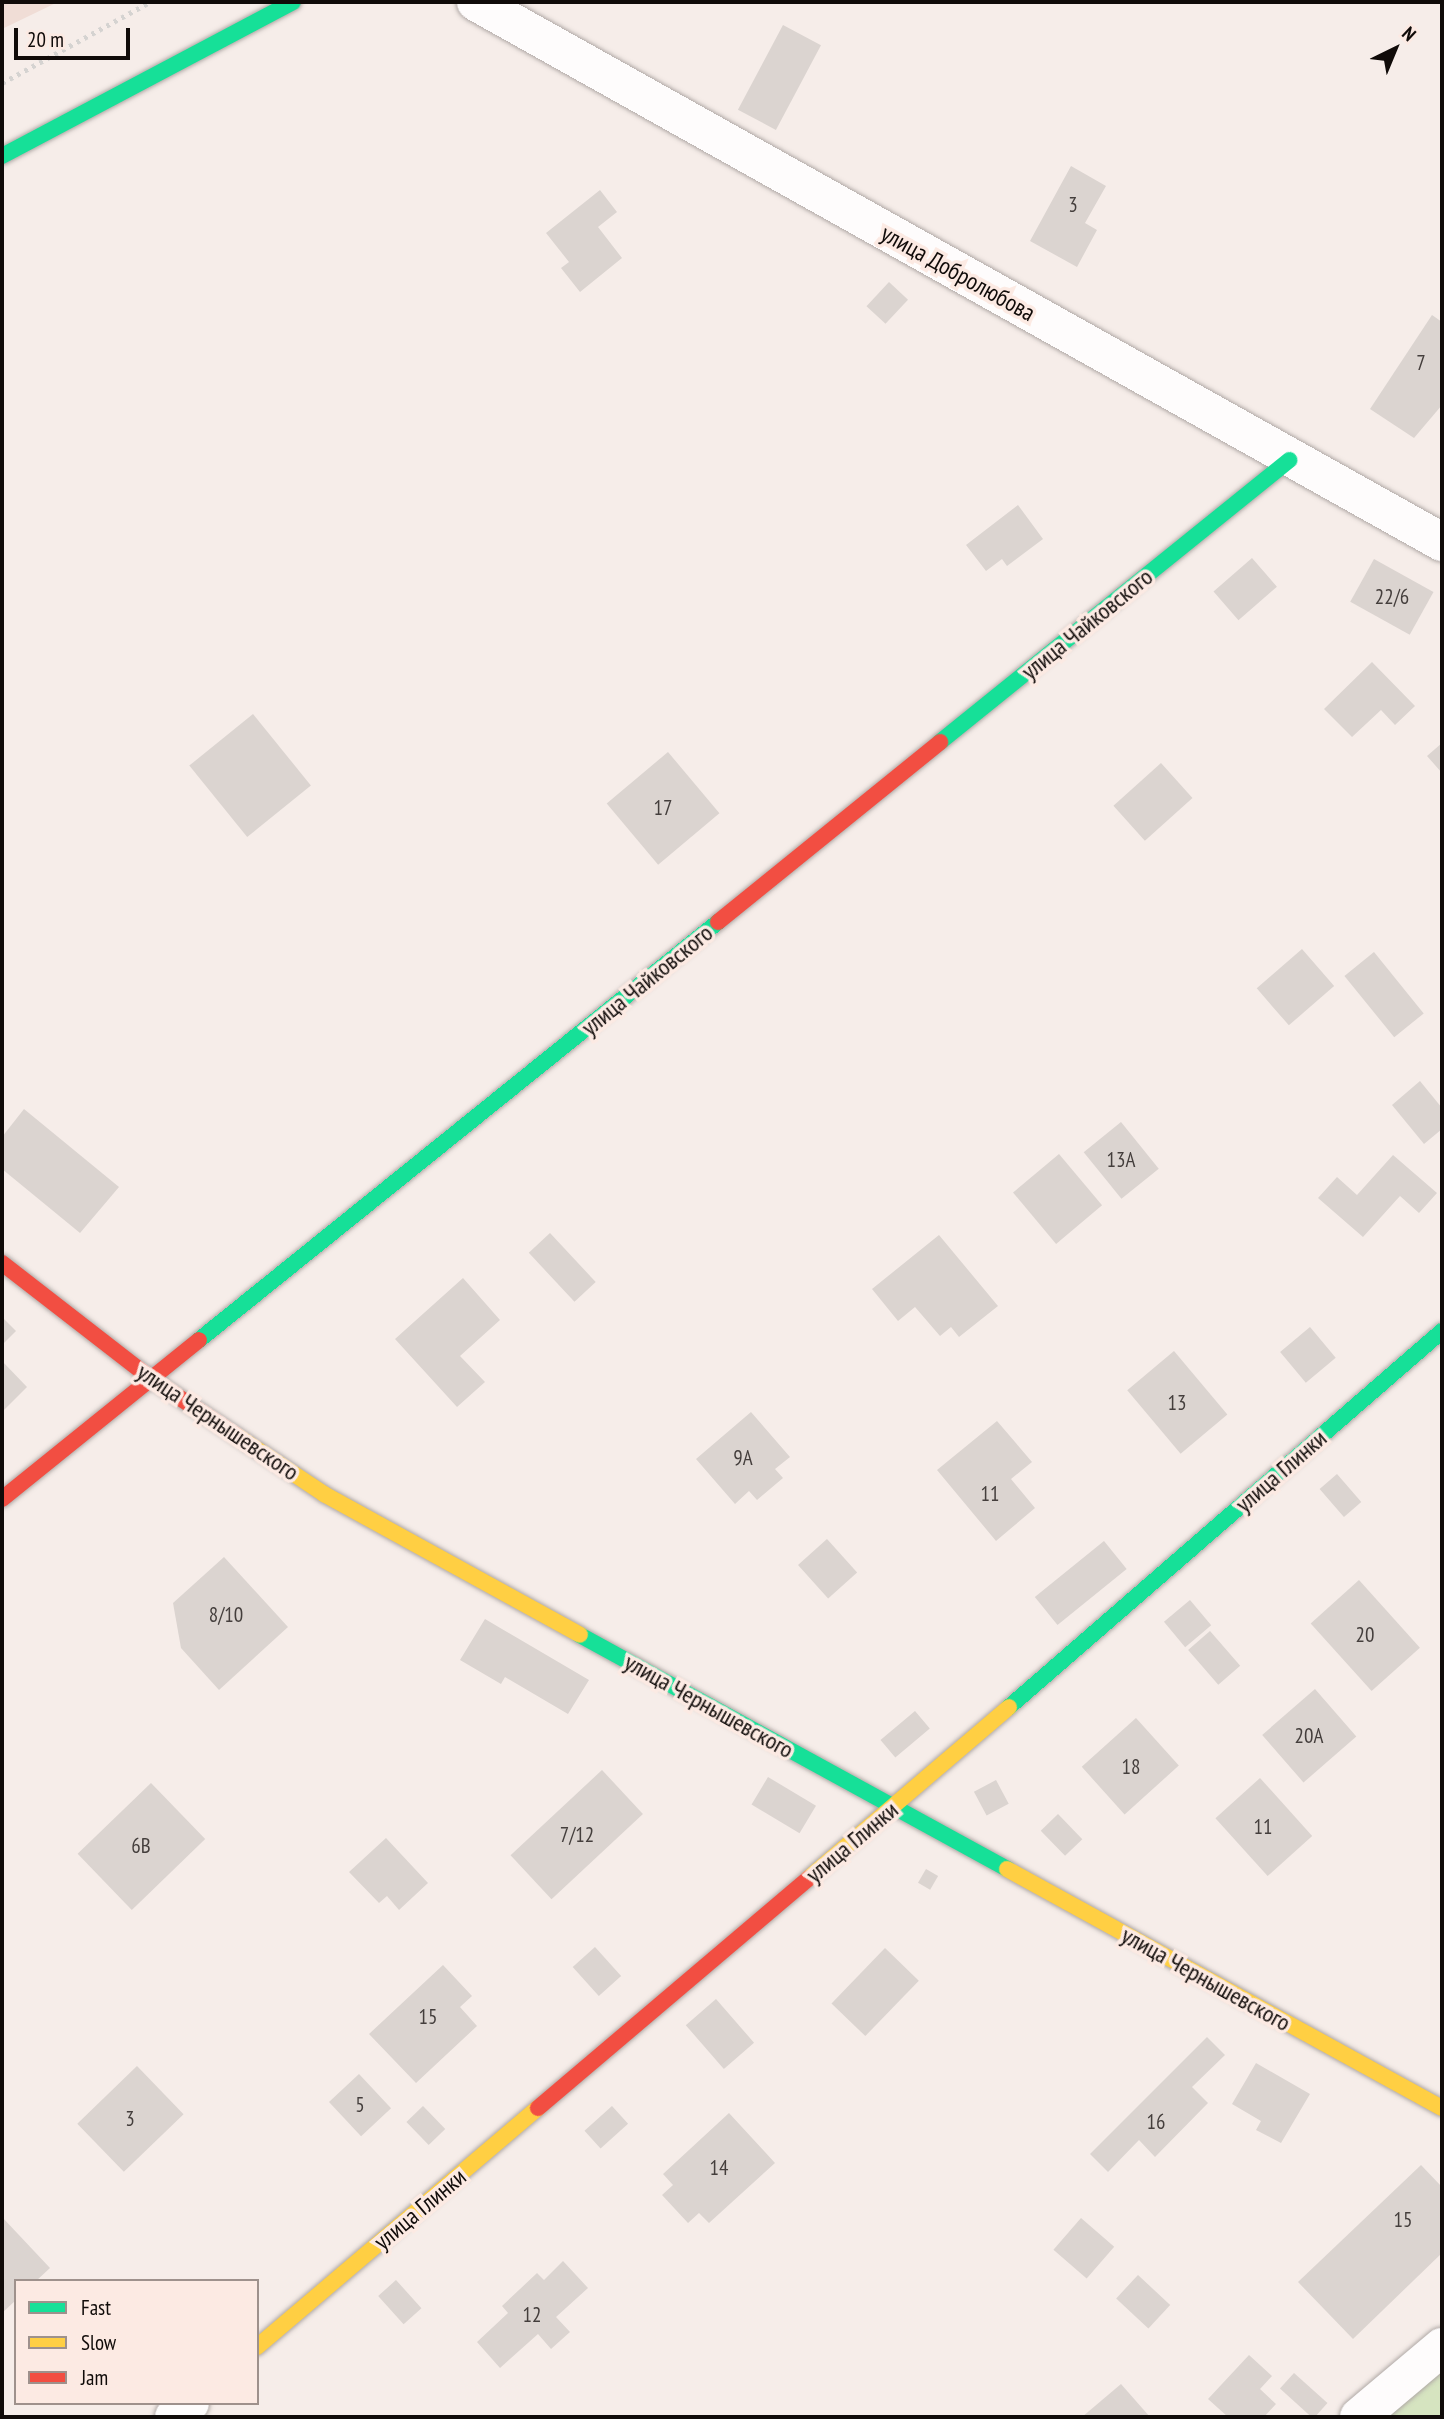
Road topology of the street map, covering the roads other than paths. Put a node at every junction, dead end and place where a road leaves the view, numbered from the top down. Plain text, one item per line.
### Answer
1 (293, 2) edge
2 (476, 2) edge
3 (2, 156) edge
4 (1290, 460) junction
5 (1442, 542) edge
6 (2, 1263) edge
7 (1442, 1331) edge
8 (153, 1380) junction
9 (2, 1499) edge
10 (893, 1807) junction
11 (1442, 2108) edge
12 (259, 2345) edge
13 (1442, 2347) edge
14 (188, 2405) edge
15 (174, 2417) edge
16 (1359, 2417) edge

1 - 3 street
2 - 4 street, улица Добролюбова
4 - 5 street, улица Добролюбова
4 - 8 street, улица Чайковского
6 - 8 street, улица Чернышевского
7 - 10 street, улица Глинки
8 - 9 street, улица Чайковского
8 - 10 street, улица Чернышевского
10 - 11 street, улица Чернышевского
10 - 12 street, улица Глинки
13 - 16 street
14 - 15 street

